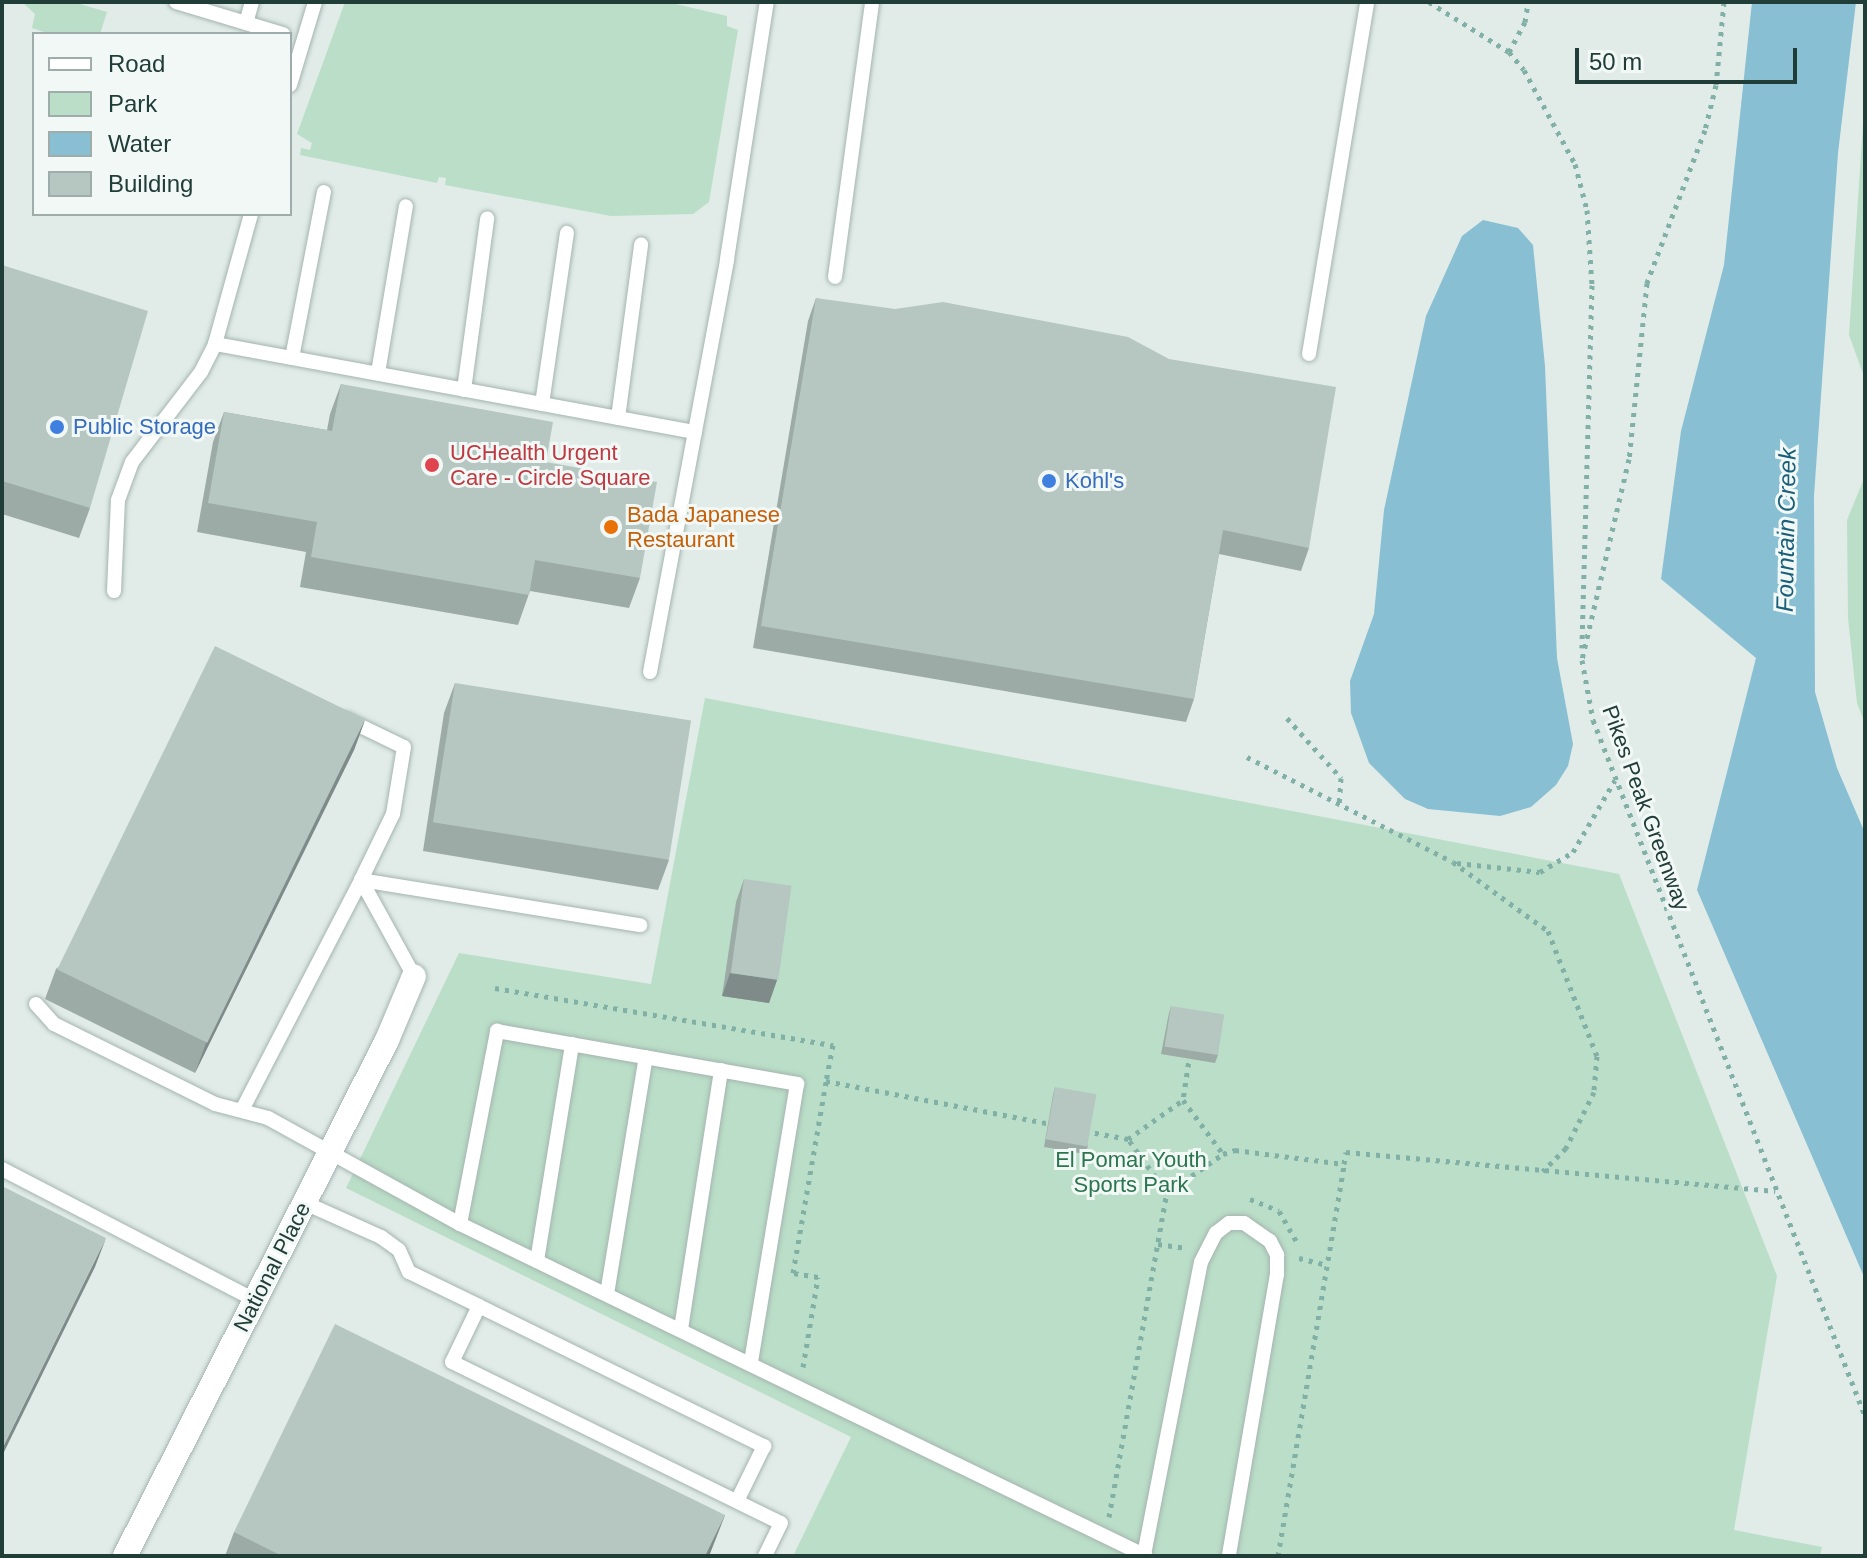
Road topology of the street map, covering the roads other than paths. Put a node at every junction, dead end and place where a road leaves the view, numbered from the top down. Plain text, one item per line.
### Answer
1 (176, 2) edge
2 (252, 2) edge
3 (315, 2) edge
4 (767, 2) edge
5 (872, 2) edge
6 (1367, 2) edge
7 (246, 23) junction
8 (276, 32) edge
9 (297, 38) edge
10 (292, 72) edge
11 (324, 192) dead end
12 (406, 206) dead end
13 (250, 216) edge
14 (487, 219) dead end
15 (567, 233) dead end
16 (641, 245) dead end
17 (835, 277) dead end
18 (215, 344) junction
19 (1309, 354) dead end
20 (292, 358) junction
21 (378, 373) junction
22 (464, 390) junction
23 (542, 404) junction
24 (618, 418) junction
25 (695, 432) junction
26 (114, 591) dead end
27 (650, 672) dead end
28 (336, 715) edge
29 (361, 880) junction
30 (640, 925) dead end
31 (414, 976) joint
32 (36, 1004) dead end
33 (572, 1044) junction
34 (646, 1057) junction
35 (721, 1070) junction
36 (242, 1110) junction
37 (329, 1154) junction
38 (2, 1169) edge
39 (305, 1203) junction
40 (460, 1224) junction
41 (537, 1261) junction
42 (607, 1294) junction
43 (255, 1300) junction
44 (479, 1306) junction
45 (681, 1329) junction
46 (751, 1362) junction
47 (737, 1501) junction
48 (125, 1556) edge
49 (765, 1556) edge
50 (1145, 1556) edge
51 (1229, 1556) edge

1 - 7 lane
2 - 7 lane
3 - 9 lane
4 - 25 lane
5 - 17 lane
6 - 19 lane
7 - 8 lane
9 - 10 lane
11 - 20 lane
12 - 21 lane
13 - 18 lane
14 - 22 lane
15 - 23 lane
16 - 24 lane
18 - 20 lane
18 - 26 lane
20 - 21 lane
21 - 22 lane
22 - 23 lane
23 - 24 lane
24 - 25 lane
25 - 27 lane
28 - 29 lane
29 - 30 lane
29 - 31 lane
29 - 36 lane
31 - 37 street, National Place
32 - 36 lane
33 - 34 lane
33 - 40 lane
33 - 41 lane
34 - 35 lane
34 - 42 lane
35 - 45 lane
35 - 46 lane
36 - 37 lane
37 - 39 street, National Place
37 - 40 lane
38 - 43 lane
39 - 43 street, National Place
39 - 44 lane
40 - 41 lane
41 - 42 lane
42 - 45 lane
43 - 48 street, National Place
44 - 47 lane
44 - 47 lane
45 - 46 lane
46 - 50 lane
47 - 49 lane
50 - 51 lane

